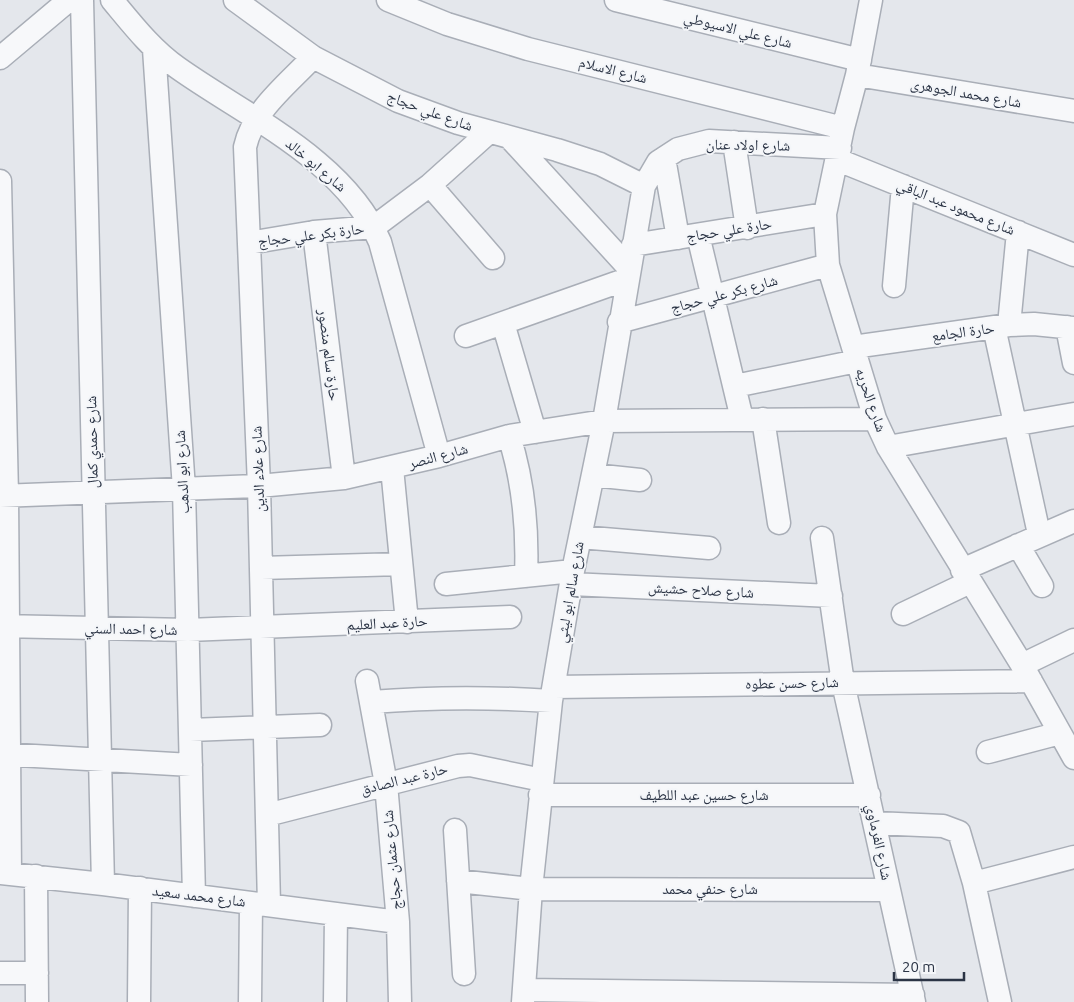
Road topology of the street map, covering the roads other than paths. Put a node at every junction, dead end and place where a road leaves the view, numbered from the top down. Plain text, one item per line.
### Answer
1 (69, 0) edge
2 (82, 0) edge
3 (112, 0) edge
4 (235, 0) edge
5 (388, 0) edge
6 (616, 0) edge
7 (872, 0) edge
8 (154, 49) junction
9 (314, 57) junction
10 (0, 58) edge
11 (859, 67) junction
12 (1074, 111) edge
13 (256, 118) junction
14 (489, 132) junction
15 (511, 139) junction
16 (734, 142) junction
17 (840, 145) junction
18 (664, 158) junction
19 (0, 181) edge
20 (430, 185) junction
21 (644, 186) junction
22 (903, 186) junction
23 (826, 214) junction
24 (374, 227) junction
25 (747, 228) junction
26 (314, 232) junction
27 (1018, 232) junction
28 (688, 237) junction
29 (249, 243) junction
30 (633, 245) junction
31 (1074, 255) edge
32 (492, 258) dead end
33 (828, 265) junction
34 (628, 274) junction
35 (894, 286) dead end
36 (712, 297) junction
37 (619, 322) junction
38 (503, 323) junction
39 (1002, 326) junction
40 (1071, 328) edge
41 (466, 336) dead end
42 (855, 354) junction
43 (1074, 364) edge
44 (735, 386) junction
45 (1074, 414) edge
46 (753, 419) junction
47 (875, 419) junction
48 (604, 421) junction
49 (1014, 424) junction
50 (535, 432) junction
51 (509, 436) junction
52 (888, 447) junction
53 (439, 456) junction
54 (392, 468) junction
55 (593, 475) junction
56 (344, 478) junction
57 (640, 480) dead end
58 (258, 486) junction
59 (184, 489) junction
60 (93, 492) junction
61 (4, 496) edge
62 (1074, 521) edge
63 (779, 523) dead end
64 (1039, 534) junction
65 (580, 537) junction
66 (822, 538) dead end
67 (1018, 544) junction
68 (708, 548) dead end
69 (401, 564) junction
70 (261, 568) junction
71 (526, 576) junction
72 (966, 576) junction
73 (572, 578) junction
74 (446, 584) dead end
75 (1042, 586) dead end
76 (831, 596) junction
77 (902, 614) dead end
78 (510, 617) dead end
79 (407, 622) junction
80 (4, 626) edge
81 (98, 629) junction
82 (263, 629) junction
83 (188, 630) junction
84 (1074, 640) edge
85 (1026, 673) junction
86 (843, 683) junction
87 (369, 691) joint
88 (553, 694) junction
89 (320, 725) dead end
90 (264, 728) junction
91 (190, 730) junction
92 (1060, 732) junction
93 (988, 752) dead end
94 (4, 754) edge
95 (1074, 758) edge
96 (100, 760) junction
97 (191, 765) junction
98 (386, 784) junction
99 (541, 787) junction
100 (869, 795) junction
101 (267, 815) junction
102 (875, 823) junction
103 (455, 830) dead end
104 (1074, 857) edge
105 (5, 873) edge
106 (36, 876) junction
107 (458, 882) junction
108 (974, 883) junction
109 (103, 884) junction
110 (140, 888) junction
111 (531, 889) junction
112 (890, 890) junction
113 (194, 896) junction
114 (260, 904) junction
115 (336, 914) junction
116 (398, 922) junction
117 (0, 973) edge
118 (37, 973) junction
119 (464, 974) dead end
120 (524, 996) edge
121 (914, 998) edge
122 (37, 1002) edge
123 (139, 1002) edge
124 (250, 1002) edge
125 (336, 1002) edge
126 (400, 1002) edge
127 (1000, 1002) edge

1 - 10 street
2 - 60 street, شارع حمدي كمال
3 - 8 street, شارع ابو خالد
4 - 9 street, شارع علي حجاج
5 - 17 street, شارع الاسلام
6 - 11 street, شارع علي الاسيوطي
7 - 11 street, شارع الحريه
8 - 13 street, شارع ابو خالد
8 - 59 street, شارع ابو الدهب
9 - 13 street, شارع علاء الدين
9 - 14 street, شارع علي حجاج
11 - 12 street, شارع محمد الجوهرى
11 - 17 street, شارع الحريه
13 - 24 street, شارع ابو خالد
13 - 29 street, شارع علاء الدين
14 - 15 street, شارع علي حجاج
14 - 20 street, حارة بكر علي حجاج
15 - 21 street, شارع علي حجاج
15 - 34 street
16 - 17 street, شارع اولاد عنان
16 - 18 street, شارع اولاد عنان
16 - 25 street
17 - 22 street, شارع محمود عبد الباقي
17 - 23 street, شارع الحريه
18 - 21 street, شارع اولاد عنان
18 - 28 street
19 - 61 street
20 - 24 street, حارة بكر علي حجاج
20 - 32 street
21 - 30 street, شارع سالم ابو ليثي
22 - 27 street, شارع محمود عبد الباقي
22 - 35 street
23 - 25 street, حارة علي حجاج
23 - 33 street, شارع الحريه
24 - 26 street, حارة بكر علي حجاج
24 - 53 street, شارع ابو خالد
25 - 28 street, حارة علي حجاج
26 - 29 street, حارة بكر علي حجاج
26 - 56 street, حارة سالم منصور
27 - 31 street, شارع محمود عبد الباقي
27 - 39 street
28 - 30 street, حارة علي حجاج
28 - 36 street
29 - 58 street, شارع علاء الدين
30 - 34 street, شارع سالم ابو ليثي
33 - 36 street, شارع بكر علي حجاج
33 - 42 street, شارع الحريه
34 - 37 street, شارع سالم ابو ليثي
34 - 38 street
36 - 37 street, شارع بكر علي حجاج
36 - 44 street
37 - 48 street, شارع سالم ابو ليثي
38 - 41 street
38 - 50 street
39 - 40 street, حارة الجامع
39 - 42 street, حارة الجامع
39 - 49 street
40 - 43 street
42 - 44 street, حارة الجامع
42 - 47 street, شارع الحريه
44 - 46 street
45 - 49 street
46 - 47 street, شارع النصر
46 - 48 street, شارع النصر
46 - 63 street
47 - 52 street, شارع الحريه
48 - 50 street, شارع النصر
48 - 55 street, شارع سالم ابو ليثي
49 - 52 street
49 - 64 street
50 - 51 street, شارع النصر
51 - 53 street, شارع النصر
51 - 71 street
52 - 72 street, شارع الحريه
53 - 54 street, شارع النصر
54 - 56 street, شارع النصر
54 - 69 street
55 - 57 street
55 - 65 street, شارع سالم ابو ليثي
56 - 58 street, شارع النصر
58 - 59 street, شارع النصر
58 - 70 street, شارع علاء الدين
59 - 60 street, شارع النصر
59 - 83 street, شارع ابو الدهب
60 - 61 street, شارع النصر
60 - 81 street, شارع حمدي كمال
61 - 80 street
62 - 64 street
64 - 67 street
65 - 68 street
65 - 73 street, شارع سالم ابو ليثي
66 - 76 street, شارع الفرماوي
67 - 72 street
67 - 75 street
69 - 70 street
69 - 79 street
70 - 82 street, شارع علاء الدين
71 - 73 street, شارع صلاح حشيش
71 - 74 street, شارع صلاح حشيش
72 - 77 street
72 - 85 street, شارع الحريه
73 - 76 street, شارع صلاح حشيش
73 - 88 street, شارع سالم ابو ليثي
76 - 86 street, شارع الفرماوي
78 - 79 street, حارة عبد العليم
79 - 82 street, حارة عبد العليم
80 - 81 street, شارع احمد السني
80 - 94 street
81 - 83 street, شارع احمد السني
81 - 96 street, شارع حمدي كمال
82 - 83 street, شارع احمد السني
82 - 90 street, شارع علاء الدين
83 - 91 street, شارع ابو الدهب
84 - 85 street
85 - 86 street, شارع حسن عطوه
85 - 92 street, شارع الحريه
86 - 88 street, شارع حسن عطوه
86 - 100 street, شارع الفرماوي
87 - 88 street, شارع حسن عطوه
87 - 98 street, شارع عثمان حجاج
88 - 99 street, شارع سالم ابو ليثي
89 - 90 street
90 - 91 street
90 - 101 street, شارع علاء الدين
91 - 97 street, شارع ابو الدهب
92 - 93 street
92 - 95 street, شارع الحريه
94 - 96 street
94 - 105 street
96 - 97 street
96 - 109 street, شارع حمدي كمال
97 - 113 street, شارع ابو الدهب
98 - 99 street, حارة عبد الصادق
98 - 101 street, حارة عبد الصادق
98 - 116 street, شارع عثمان حجاج
99 - 100 street, شارع حسين عبد اللطيف
99 - 111 street, شارع سالم ابو ليثي
100 - 102 street, شارع الفرماوي
101 - 114 street, شارع علاء الدين
102 - 108 street
102 - 112 street, شارع الفرماوي
103 - 107 street
104 - 108 street
105 - 106 street, شارع محمد سعيد
106 - 109 street, شارع محمد سعيد
106 - 118 street
107 - 111 street, شارع حنفي محمد
107 - 119 street
108 - 127 street
109 - 110 street, شارع محمد سعيد
110 - 113 street, شارع محمد سعيد
110 - 123 street
111 - 112 street, شارع حنفي محمد
111 - 120 street, شارع سالم ابو ليثي
112 - 121 street, شارع الفرماوي
113 - 114 street, شارع محمد سعيد
114 - 115 street, شارع محمد سعيد
114 - 124 street, شارع علاء الدين
115 - 116 street, شارع محمد سعيد
115 - 125 street
116 - 126 street, شارع عثمان حجاج
117 - 118 street
118 - 122 street
120 - 121 street

